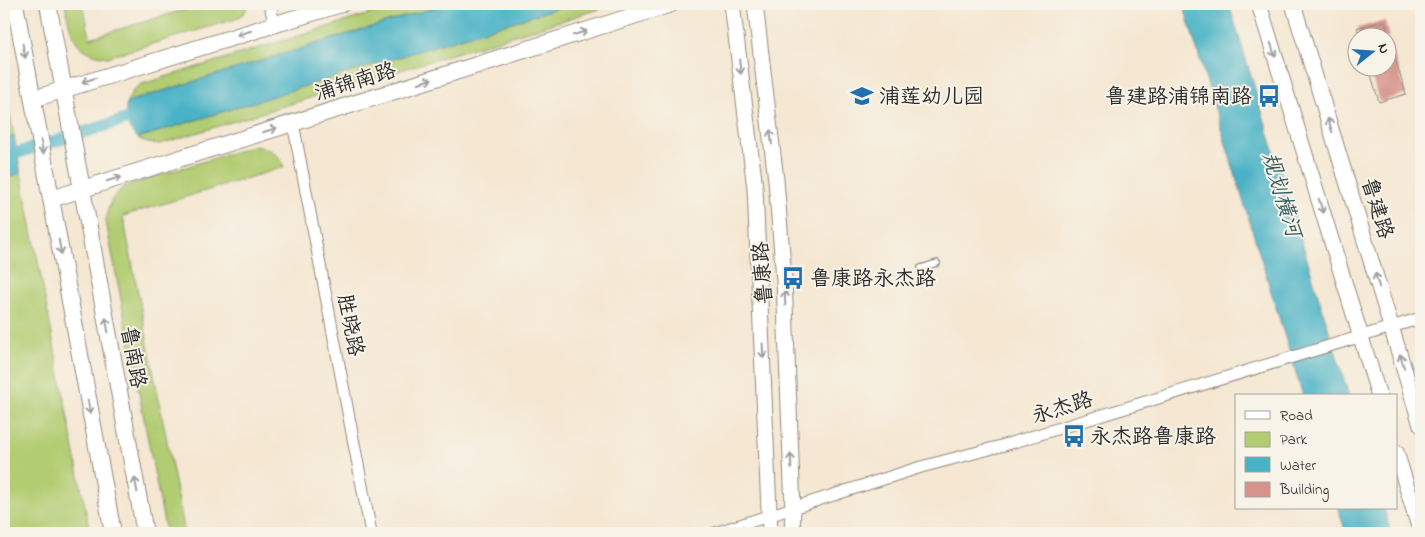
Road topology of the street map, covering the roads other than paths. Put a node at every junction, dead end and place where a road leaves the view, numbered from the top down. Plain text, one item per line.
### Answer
1 (15, 4) edge
2 (48, 4) edge
3 (270, 4) edge
4 (341, 4) edge
5 (671, 4) edge
6 (1259, 4) edge
7 (1293, 4) edge
8 (755, 7) edge
9 (733, 11) edge
10 (274, 24) junction
11 (64, 88) junction
12 (33, 99) junction
13 (293, 123) junction
14 (82, 189) junction
15 (51, 199) junction
16 (936, 263) dead end
17 (921, 268) dead end
18 (1421, 318) edge
19 (1392, 327) junction
20 (1361, 336) junction
21 (1378, 394) edge
22 (1421, 424) edge
23 (1398, 458) edge
24 (793, 510) junction
25 (771, 516) junction
26 (113, 533) edge
27 (145, 533) edge
28 (371, 533) edge
29 (715, 533) edge
30 (770, 533) edge
31 (792, 533) edge
32 (1421, 533) edge

1 -> 12 main road
2 - 11 main road
3 - 10 street
4 - 10 main road
13 -> 5 main road, 浦锦南路
6 -> 20 street
19 -> 7 street, 鲁建路
24 -> 8 street, 鲁康路
9 -> 25 street, 鲁康路
10 -> 11 main road
11 - 12 main road
11 - 14 main road, 鲁南路
12 -> 15 main road
14 -> 13 main road, 浦锦南路
13 - 28 street, 胜晓路
14 - 15 main road, 浦锦南路
27 -> 14 main road, 鲁南路
15 -> 26 main road
16 - 17 lane
18 - 19 street, 永杰路
19 - 20 street, 永杰路
22 -> 19 street, 鲁建路
20 - 21 street
20 - 24 street, 永杰路
23 - 32 street
24 - 25 street, 永杰路
24 - 31 street, 鲁康路
25 - 29 street, 永杰路
25 - 30 street, 鲁康路

